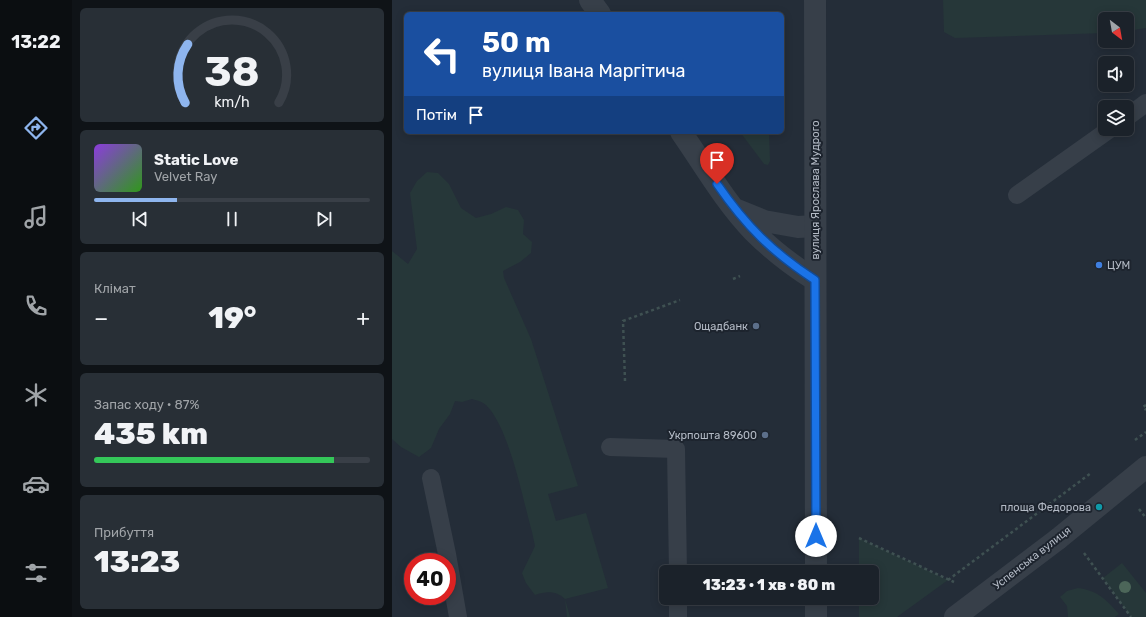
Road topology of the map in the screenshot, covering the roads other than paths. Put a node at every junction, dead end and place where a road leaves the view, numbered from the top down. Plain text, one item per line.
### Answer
1 (590, 0) edge
2 (814, 0) edge
3 (599, 12) edge
4 (1146, 104) edge
5 (1134, 112) edge
6 (682, 134) edge
7 (1100, 136) edge
8 (1017, 195) dead end
9 (734, 209) junction
10 (815, 226) junction
11 (815, 280) junction
12 (610, 447) dead end
13 (1146, 467) edge
14 (431, 478) dead end
15 (678, 565) edge
16 (816, 565) edge
17 (678, 605) edge
18 (816, 605) edge
19 (458, 617) edge
20 (678, 617) edge
21 (816, 617) edge
22 (955, 617) edge

1 - 3 street
2 - 10 street, вулиця Ярослава Мудрого
4 - 5 lane
6 - 9 street
7 - 8 lane
9 - 10 street
9 - 11 street
10 - 11 street, вулиця Ярослава Мудрого
11 - 16 street, вулиця Ярослава Мудрого
12 - 15 lane
13 - 22 street, Успенська вулиця
14 - 19 lane
17 - 20 lane
18 - 21 street

